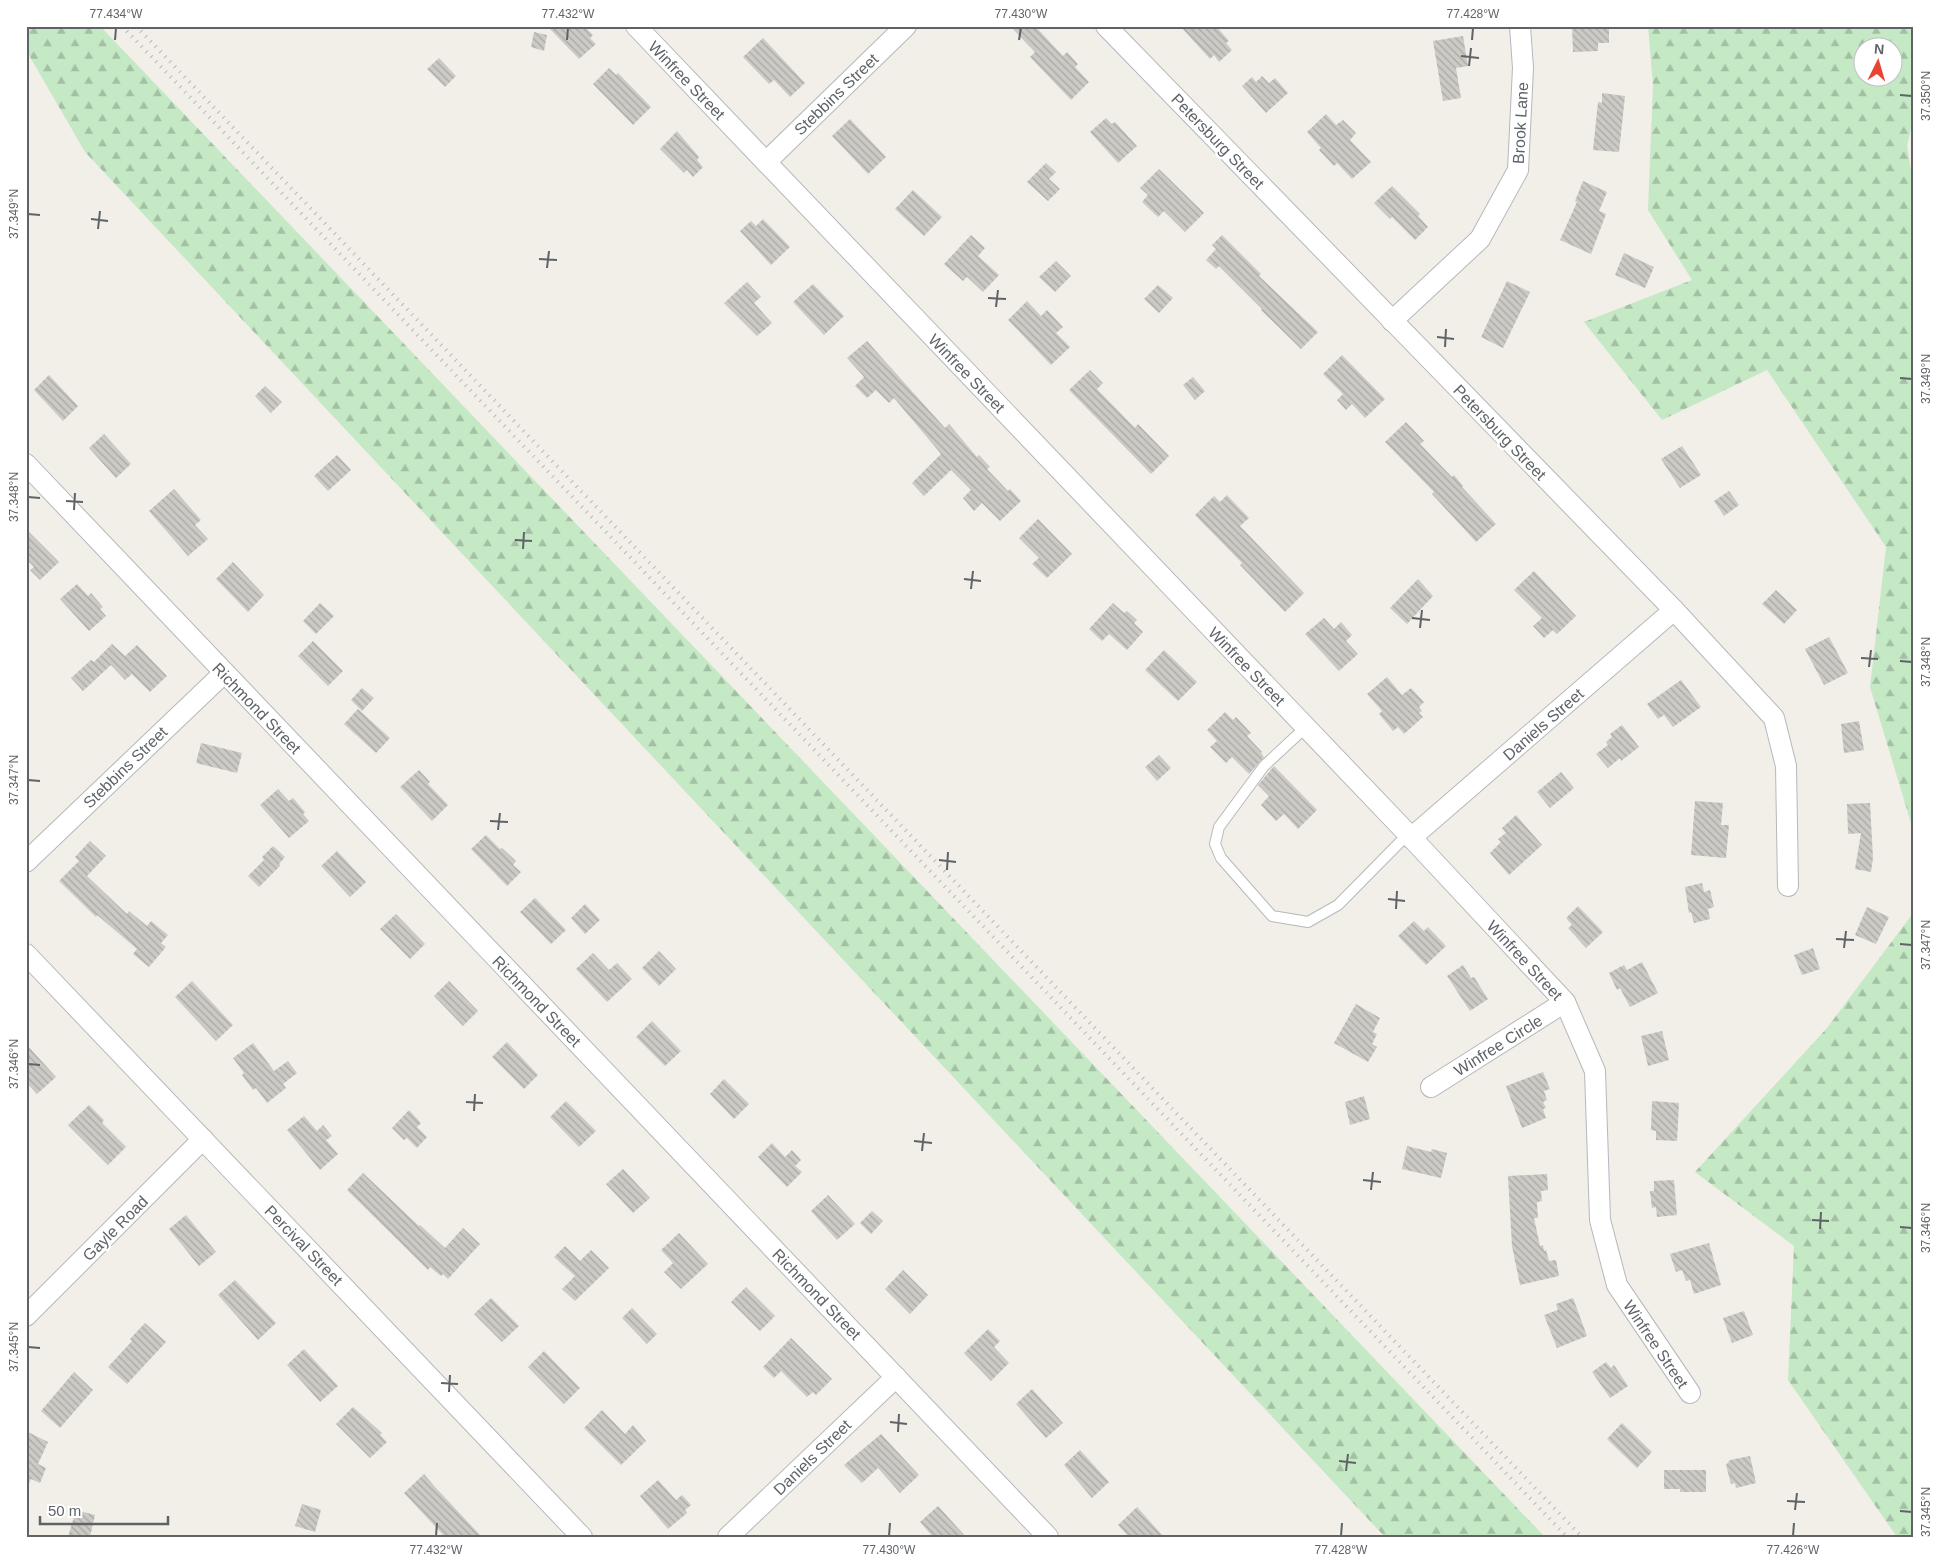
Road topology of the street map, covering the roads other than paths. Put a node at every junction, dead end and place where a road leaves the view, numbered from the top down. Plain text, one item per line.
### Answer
1 (636, 26) edge
2 (906, 26) edge
3 (1106, 26) edge
4 (1520, 26) edge
5 (766, 162) junction
6 (1392, 321) junction
7 (26, 464) edge
8 (1674, 610) junction
9 (224, 673) junction
10 (1306, 727) junction
11 (1410, 836) junction
12 (26, 862) edge
13 (1788, 886) dead end
14 (26, 954) edge
15 (1564, 1002) junction
16 (1431, 1087) dead end
17 (203, 1139) junction
18 (26, 1316) edge
19 (896, 1376) junction
20 (1690, 1393) dead end
21 (582, 1537) edge
22 (728, 1537) edge
23 (1048, 1537) edge

1 - 5 street, Winfree Street
2 - 5 street, Stebbins Street
3 - 6 street, Petersburg Street
4 - 6 street, Brook Lane
5 - 10 street, Winfree Street
6 - 8 street, Petersburg Street
7 - 9 street, Richmond Street
8 - 11 street, Daniels Street
8 - 13 street, Petersburg Street
9 - 12 street, Stebbins Street
9 - 19 street, Richmond Street
10 - 11 street, Winfree Street
10 - 11 lane
11 - 15 street, Winfree Street
14 - 17 street, Percival Street
15 - 16 street, Winfree Circle
15 - 20 street, Winfree Street
17 - 18 street, Gayle Road
17 - 21 street, Percival Street
19 - 22 street, Daniels Street
19 - 23 street, Richmond Street

